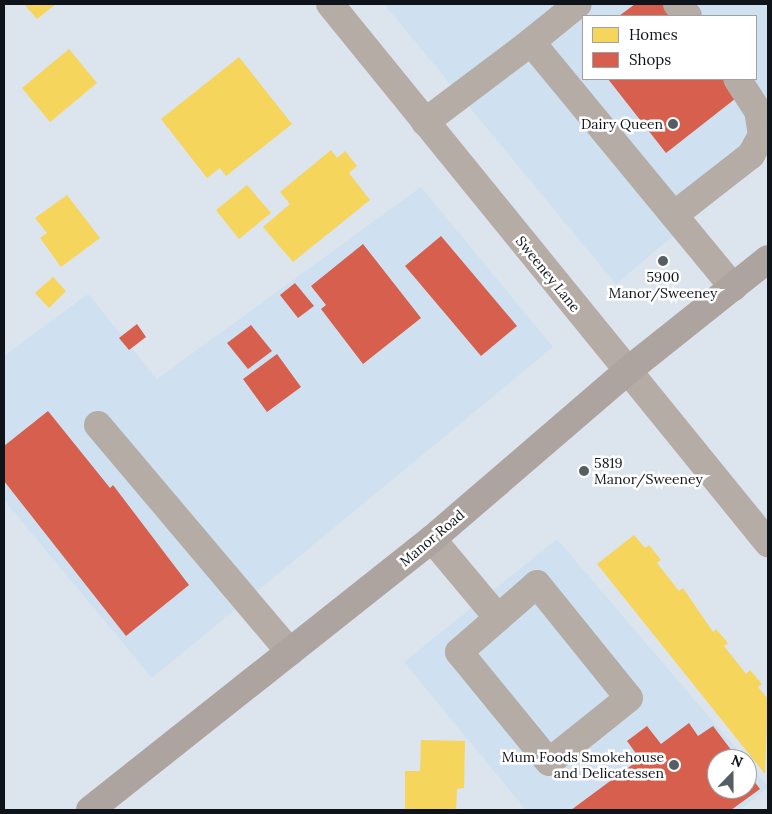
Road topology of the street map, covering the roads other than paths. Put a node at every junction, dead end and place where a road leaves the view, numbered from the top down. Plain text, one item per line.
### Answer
1 (330, 4) edge
2 (578, 4) edge
3 (677, 4) edge
4 (687, 15) edge
5 (531, 42) junction
6 (738, 80) edge
7 (425, 122) junction
8 (674, 216) junction
9 (768, 259) edge
10 (733, 287) junction
11 (626, 372) junction
12 (98, 425) dead end
13 (432, 539) junction
14 (768, 543) edge
15 (498, 618) junction
16 (290, 652) junction
17 (90, 810) edge

1 - 7 street, Sweeney Lane
2 - 5 street
3 - 4 street
5 - 7 street
5 - 8 street
6 - 8 street
7 - 11 street, Sweeney Lane
8 - 10 street
9 - 10 main road, Manor Road
10 - 11 main road, Manor Road
11 - 13 main road, Manor Road
11 - 14 street, Sweeney Lane
12 - 16 street
13 - 15 street
13 - 16 main road, Manor Road
15 - 15 street
16 - 17 main road, Manor Road

